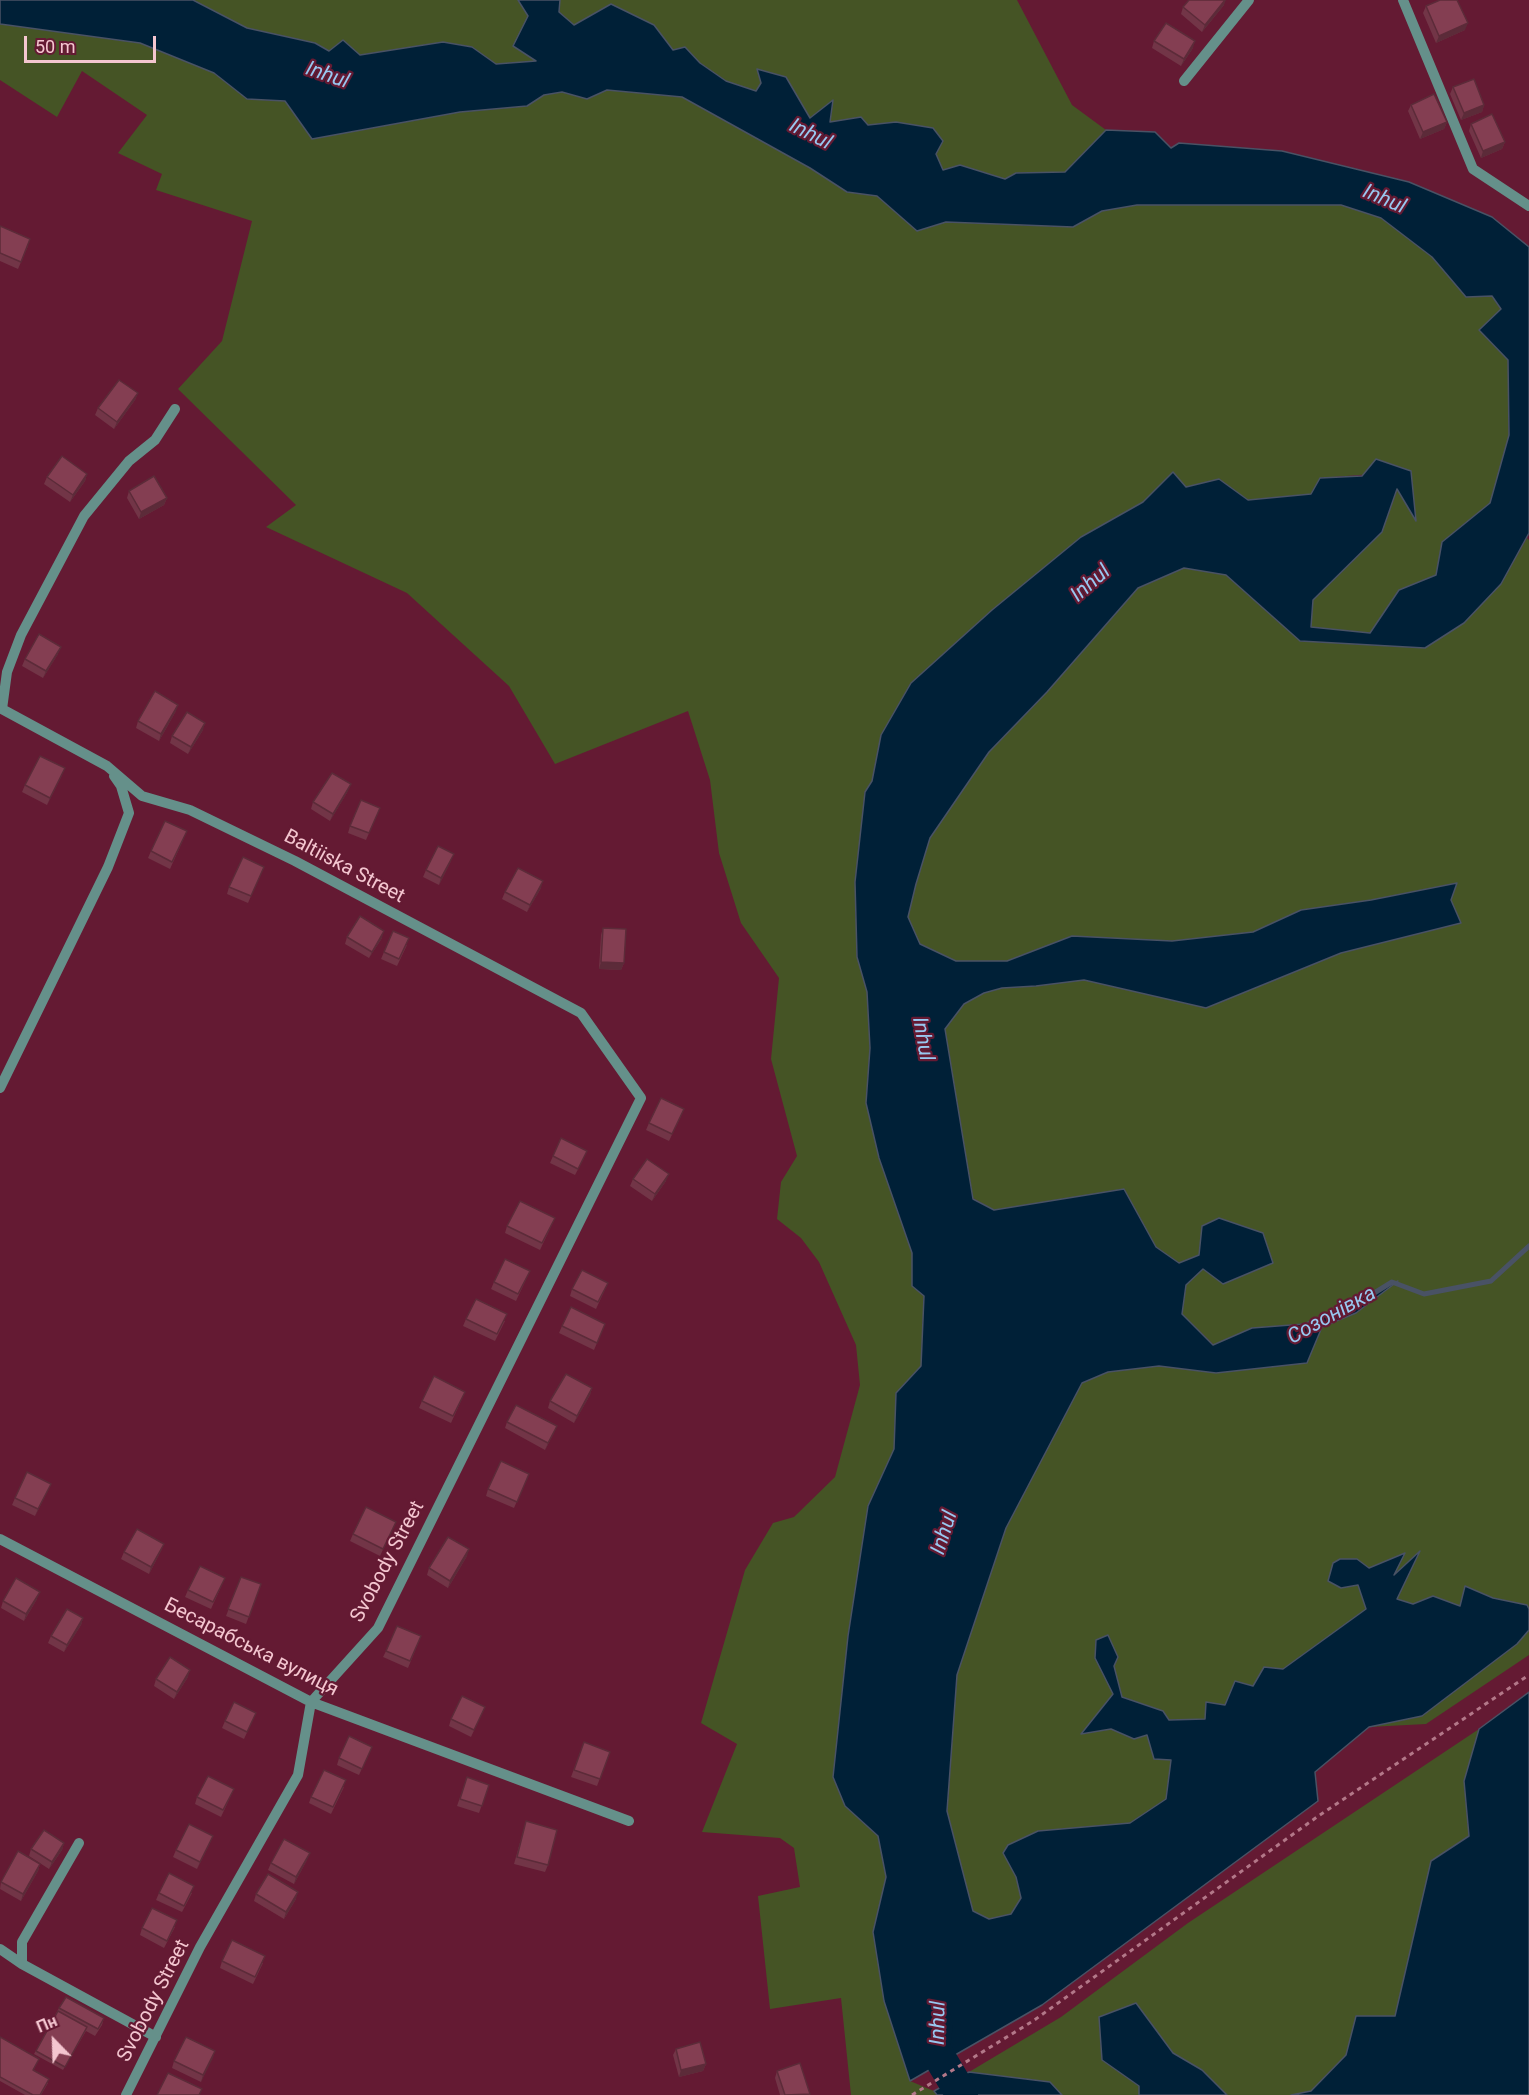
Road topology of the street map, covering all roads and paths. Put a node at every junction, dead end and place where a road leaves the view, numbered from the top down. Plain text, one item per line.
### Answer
1 (1249, 0) edge
2 (1403, 0) edge
3 (1184, 81) dead end
4 (1529, 206) edge
5 (175, 409) dead end
6 (1, 709) edge
7 (107, 766) junction
8 (0, 1088) edge
9 (641, 1098) joint
10 (0, 1539) edge
11 (1529, 1675) edge
12 (311, 1702) junction
13 (628, 1821) dead end
14 (79, 1843) dead end
15 (0, 1949) edge
16 (22, 1964) junction
17 (156, 2037) junction
18 (126, 2095) edge
19 (912, 2095) edge

1 - 3 street
2 - 4 street
5 - 6 street
6 - 7 street, Baltiiska Street
7 - 8 street
7 - 9 street, Baltiiska Street
9 - 12 street, Svobody Street
10 - 12 street, Бесарабська вулиця
11 - 19 path
12 - 13 street, Бесарабська вулиця
12 - 17 street, Svobody Street
14 - 16 street
15 - 16 street
16 - 17 street
17 - 18 street, Svobody Street

